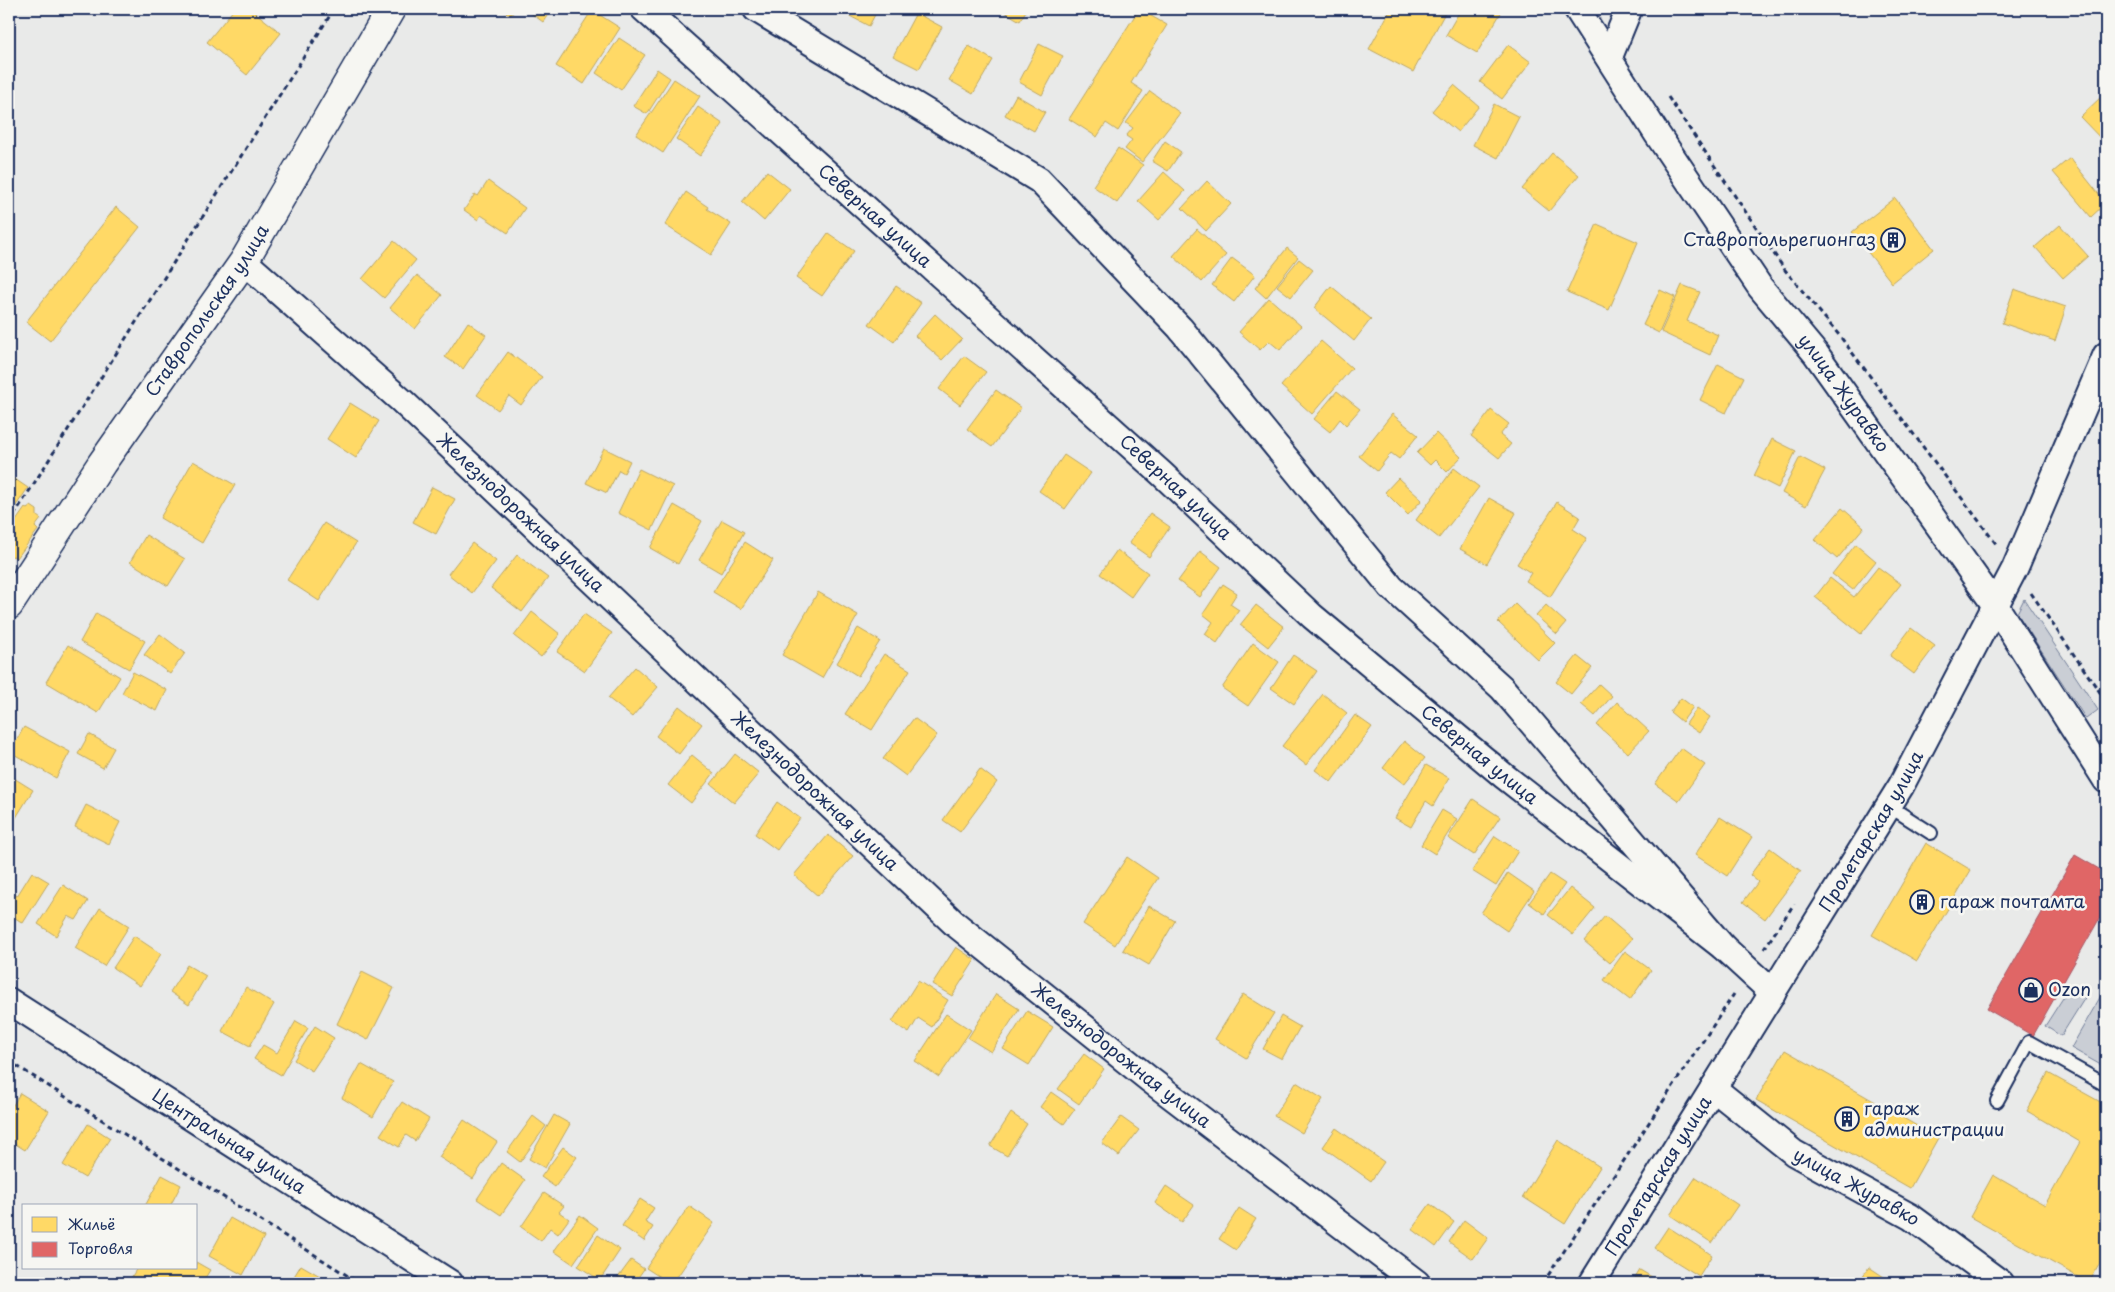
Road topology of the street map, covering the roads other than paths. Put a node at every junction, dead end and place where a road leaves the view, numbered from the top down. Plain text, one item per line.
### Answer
1 (391, 9) edge
2 (644, 9) edge
3 (756, 9) edge
4 (1577, 9) edge
5 (1630, 9) edge
6 (1609, 58) junction
7 (244, 261) junction
8 (2106, 355) edge
9 (9, 604) edge
10 (1995, 605) junction
11 (2106, 780) edge
12 (1889, 806) junction
13 (1931, 833) dead end
14 (1723, 947) junction
15 (1773, 993) junction
16 (9, 1001) edge
17 (2106, 1085) edge
18 (1713, 1088) junction
19 (1997, 1100) dead end
20 (450, 1283) edge
21 (1417, 1283) edge
22 (1592, 1283) edge
23 (2001, 1283) edge

1 - 7 street, Ставропольская улица
2 - 14 street, Северная улица
3 - 14 street, Северная улица
4 - 6 street, улица Журавко
5 - 6 street
6 - 10 street, улица Журавко
7 - 9 street, Ставропольская улица
7 - 21 street, Железнодорожная улица
8 - 10 street, Пролетарская улица
10 - 11 street, улица Журавко
10 - 12 street, Пролетарская улица
12 - 13 lane
12 - 15 street, Пролетарская улица
14 - 15 street, Северная улица
15 - 18 street, Пролетарская улица
16 - 20 street, Центральная улица
17 - 19 lane
18 - 22 street, Пролетарская улица
18 - 23 street, улица Журавко

